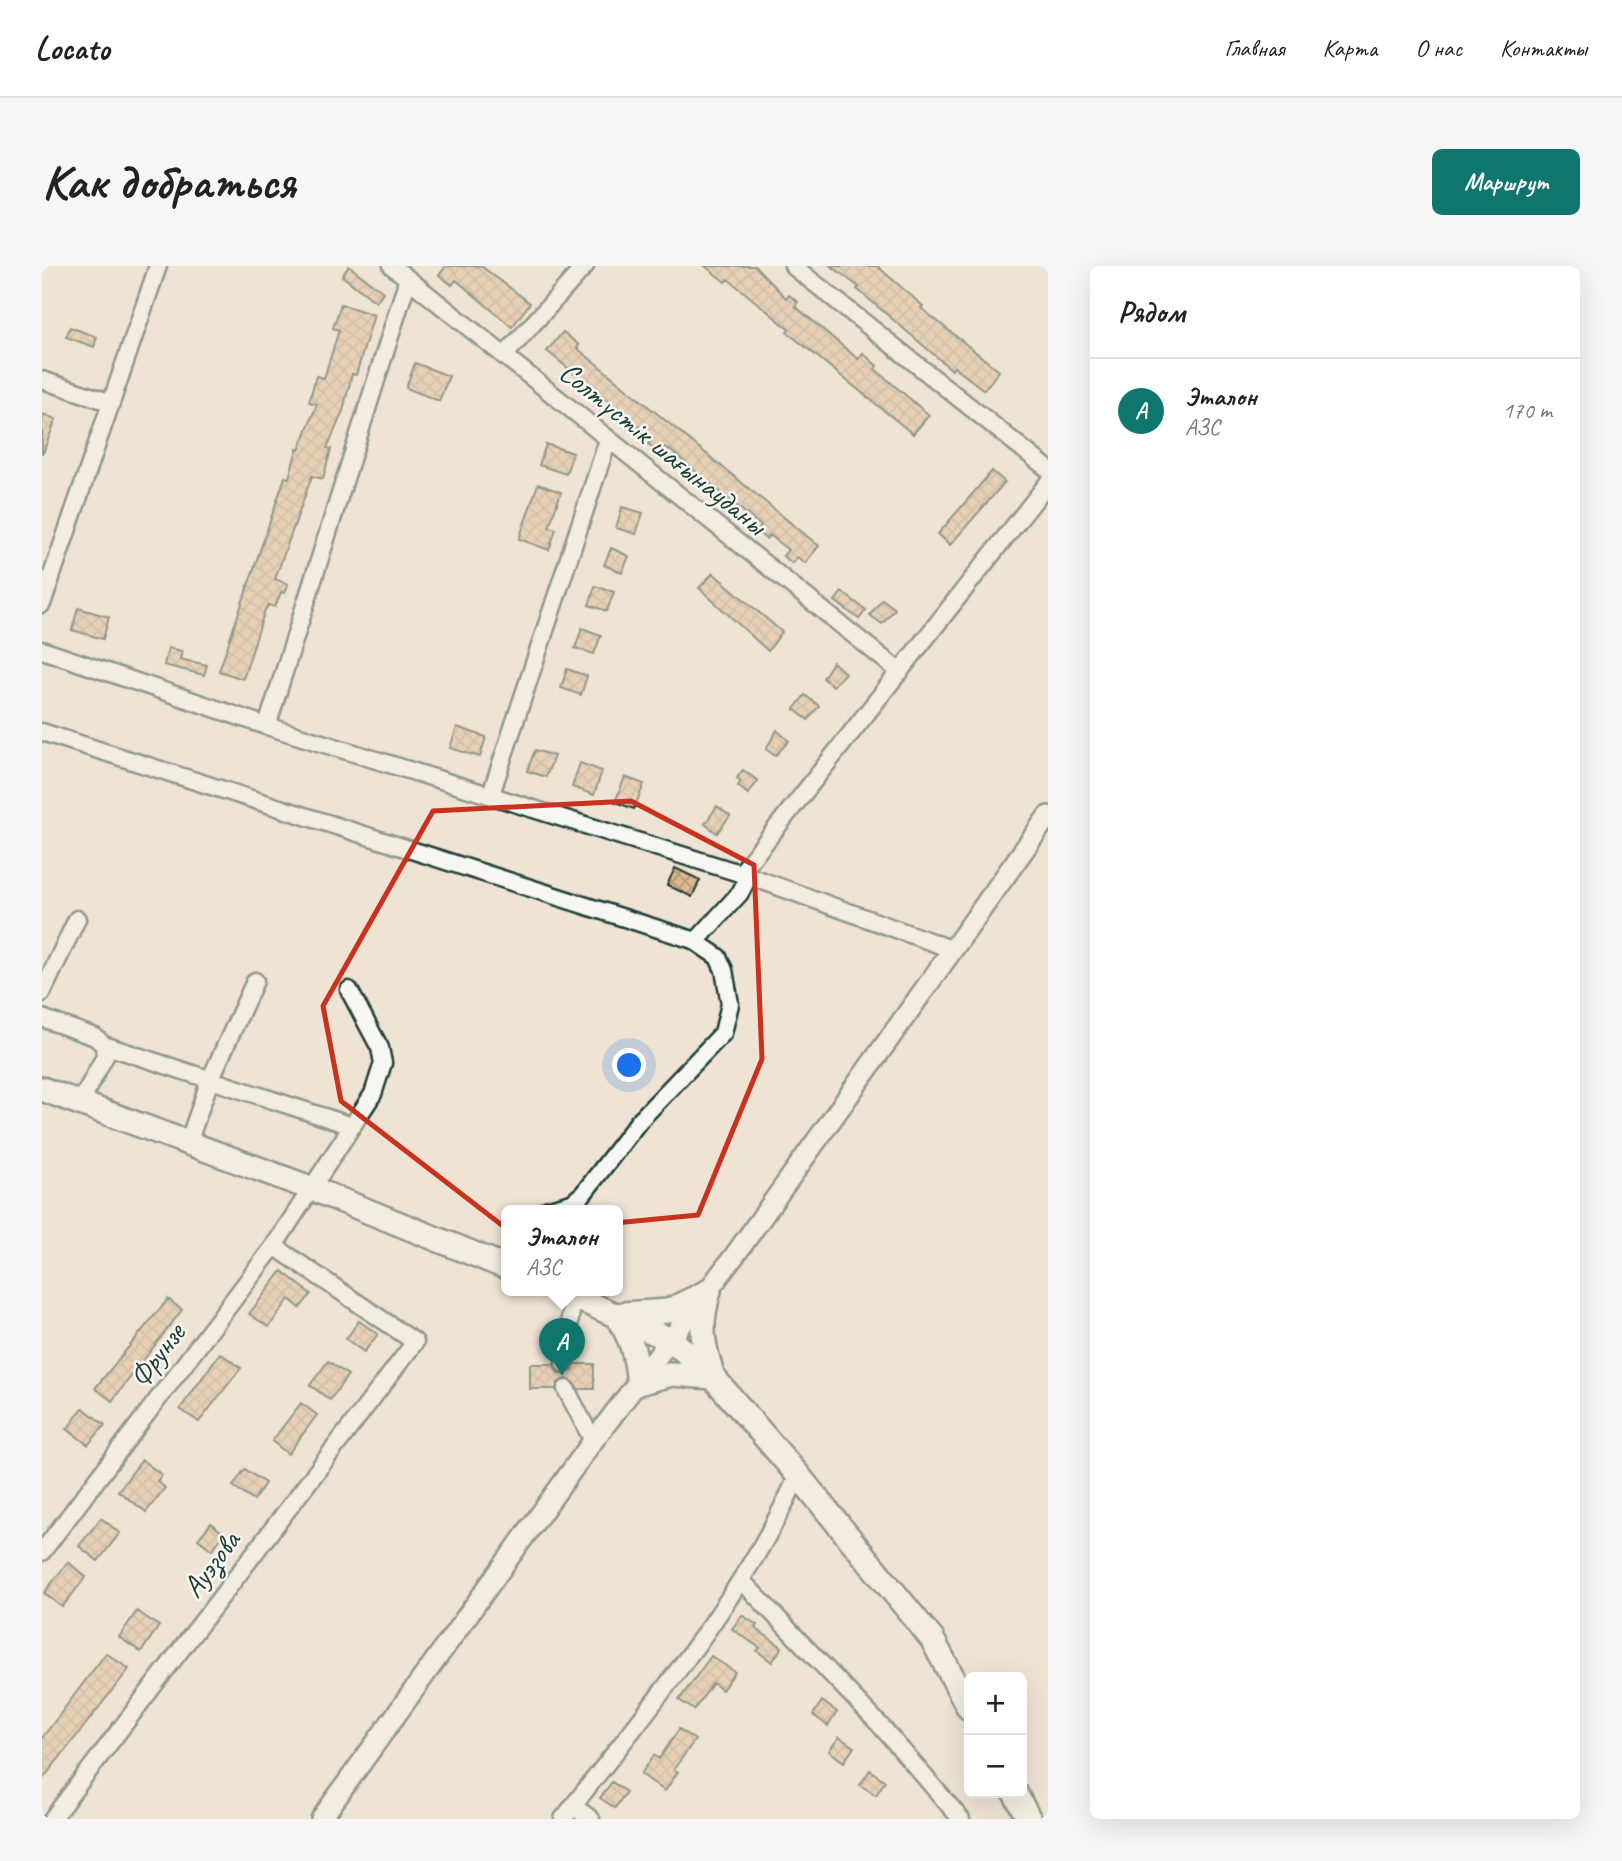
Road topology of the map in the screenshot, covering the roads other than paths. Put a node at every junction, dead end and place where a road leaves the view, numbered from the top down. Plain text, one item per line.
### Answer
1 (158, 266) edge
2 (392, 266) edge
3 (585, 266) edge
4 (793, 266) edge
5 (408, 279) junction
6 (503, 356) junction
7 (42, 380) edge
8 (109, 402) junction
9 (608, 440) junction
10 (1048, 469) edge
11 (1048, 483) edge
12 (42, 604) edge
13 (42, 650) edge
14 (900, 672) junction
15 (267, 726) junction
16 (42, 732) edge
17 (491, 794) junction
18 (1048, 816) edge
19 (745, 875) junction
20 (77, 919) dead end
21 (693, 940) junction
22 (951, 949) junction
23 (255, 981) dead end
24 (349, 990) dead end
25 (42, 993) edge
26 (42, 1018) edge
27 (104, 1045) junction
28 (210, 1080) junction
29 (42, 1089) edge
30 (80, 1103) junction
31 (352, 1126) junction
32 (188, 1143) junction
33 (313, 1189) junction
34 (565, 1205) edge
35 (274, 1246) junction
36 (501, 1260) edge
37 (709, 1291) junction
38 (566, 1296) edge
39 (573, 1296) edge
40 (614, 1314) junction
41 (673, 1341) junction
42 (564, 1364) dead end
43 (713, 1377) junction
44 (639, 1383) junction
45 (566, 1389) dead end
46 (593, 1441) junction
47 (798, 1475) junction
48 (42, 1552) edge
49 (742, 1581) junction
50 (964, 1699) edge
51 (1017, 1798) edge
52 (568, 1812) edge
53 (52, 1819) edge
54 (321, 1819) edge
55 (591, 1819) edge
56 (961, 1819) edge
57 (1029, 1819) edge

1 - 8 street
2 - 5 street, Солтүстік шағынауданы
3 - 6 street
4 - 10 street
5 - 6 street, Солтүстік шағынауданы
5 - 15 street
6 - 9 street, Солтүстік шағынауданы
7 - 8 street
8 - 12 street
9 - 14 street, Солтүстік шағынауданы
9 - 17 street
11 - 14 street
13 - 15 street
14 - 19 street
15 - 17 street
16 - 21 street
17 - 19 street
18 - 22 main road
19 - 21 street
19 - 22 street
20 - 25 street
21 - 34 street
22 - 37 main road
23 - 28 street
24 - 31 street, Фрунзе
26 - 27 street
27 - 28 street
27 - 30 street
28 - 31 street
28 - 32 street
29 - 30 highway
30 - 32 highway
31 - 33 street, Фрунзе
32 - 33 highway
33 - 35 street, Фрунзе
33 - 36 highway
35 - 48 street, Фрунзе
35 - 53 street, Ауэзова
37 - 40 highway
37 - 41 main road
37 - 43 highway
38 - 42 street
39 - 40 highway
40 - 41 highway
40 - 44 highway
41 - 43 highway
41 - 44 main road
43 - 44 highway
43 - 47 highway
44 - 46 main road
45 - 46 street
46 - 54 main road
47 - 49 street
47 - 50 highway
49 - 52 street
49 - 56 street
51 - 57 highway
52 - 55 street

